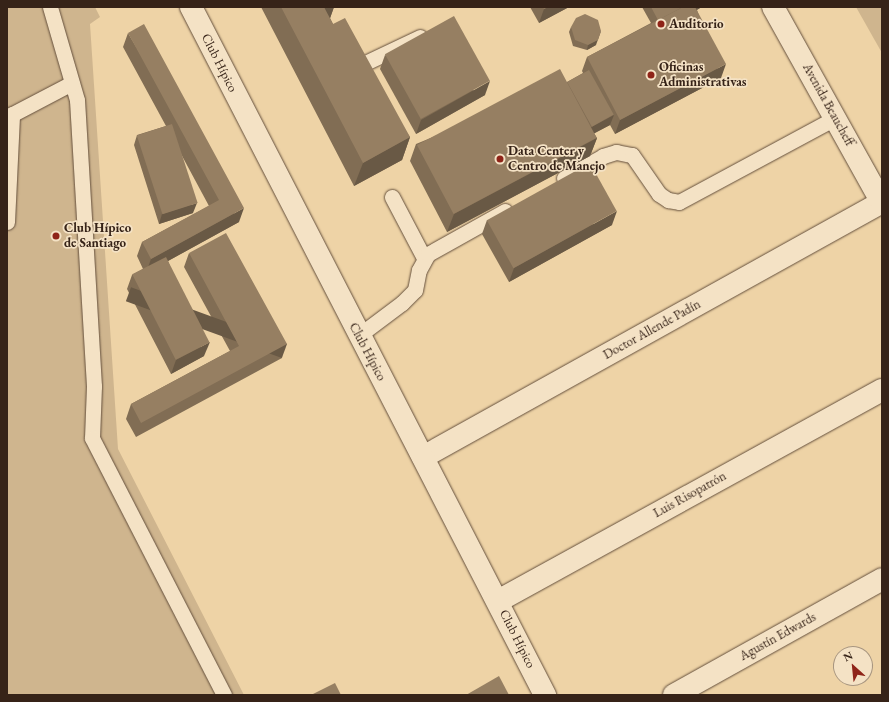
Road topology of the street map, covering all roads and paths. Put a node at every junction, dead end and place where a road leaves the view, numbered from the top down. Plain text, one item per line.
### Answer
1 (50, 7) edge
2 (191, 7) edge
3 (773, 7) edge
4 (435, 30) edge
5 (345, 47) edge
6 (72, 83) junction
7 (10, 116) edge
8 (835, 118) junction
9 (8, 179) edge
10 (550, 186) edge
11 (392, 197) dead end
12 (882, 203) edge
13 (517, 205) edge
14 (7, 222) edge
15 (424, 258) junction
16 (358, 336) junction
17 (882, 390) edge
18 (423, 457) junction
19 (882, 579) edge
20 (498, 601) junction
21 (224, 695) edge
22 (545, 695) edge
23 (674, 695) edge

1 - 6 lane
2 - 16 street, Club Hípico
3 - 8 street, Avenida Beaucheff
4 - 5 lane
6 - 7 lane
6 - 21 lane
7 - 9 lane
8 - 10 lane
8 - 12 street, Avenida Beaucheff
9 - 14 lane
11 - 15 lane
12 - 18 street, Doctor Allende Padín
13 - 15 lane
15 - 16 lane
16 - 18 street, Club Hípico
17 - 20 street, Luis Risopatrón
18 - 20 street, Club Hípico
19 - 23 street, Agustín Edwards
20 - 22 street, Club Hípico

